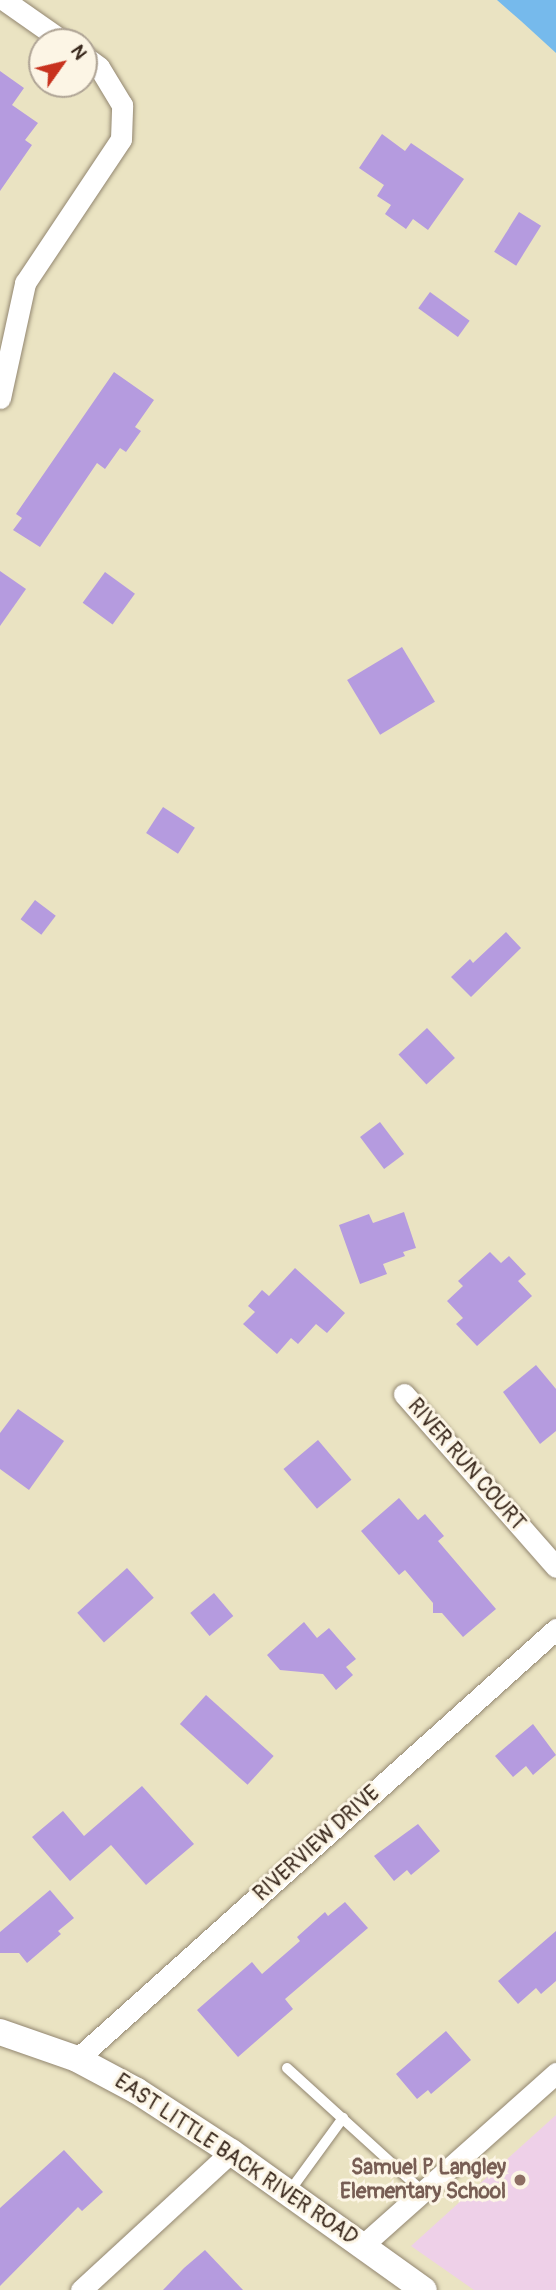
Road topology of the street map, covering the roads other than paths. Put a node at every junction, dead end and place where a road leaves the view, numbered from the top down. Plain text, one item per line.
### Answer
1 (4, 0) edge
2 (44, 28) edge
3 (98, 66) edge
4 (0, 398) edge
5 (404, 1394) dead end
6 (556, 1567) edge
7 (556, 1629) edge
8 (0, 2032) edge
9 (77, 2059) junction
10 (287, 2068) dead end
11 (556, 2073) edge
12 (343, 2118) junction
13 (231, 2152) junction
14 (422, 2190) junction
15 (289, 2192) junction
16 (363, 2245) junction
17 (81, 2290) edge
18 (424, 2290) edge

1 - 2 street
3 - 4 street
5 - 6 street, RIVER RUN COURT
7 - 9 street, RIVERVIEW DRIVE
8 - 9 street, EAST LITTLE BACK RIVER ROAD
9 - 13 street, EAST LITTLE BACK RIVER ROAD
10 - 12 lane
11 - 14 street
12 - 14 lane
12 - 15 lane
13 - 15 street, EAST LITTLE BACK RIVER ROAD
13 - 17 street
14 - 16 street
15 - 16 street, EAST LITTLE BACK RIVER ROAD
16 - 18 street, EAST LITTLE BACK RIVER ROAD

